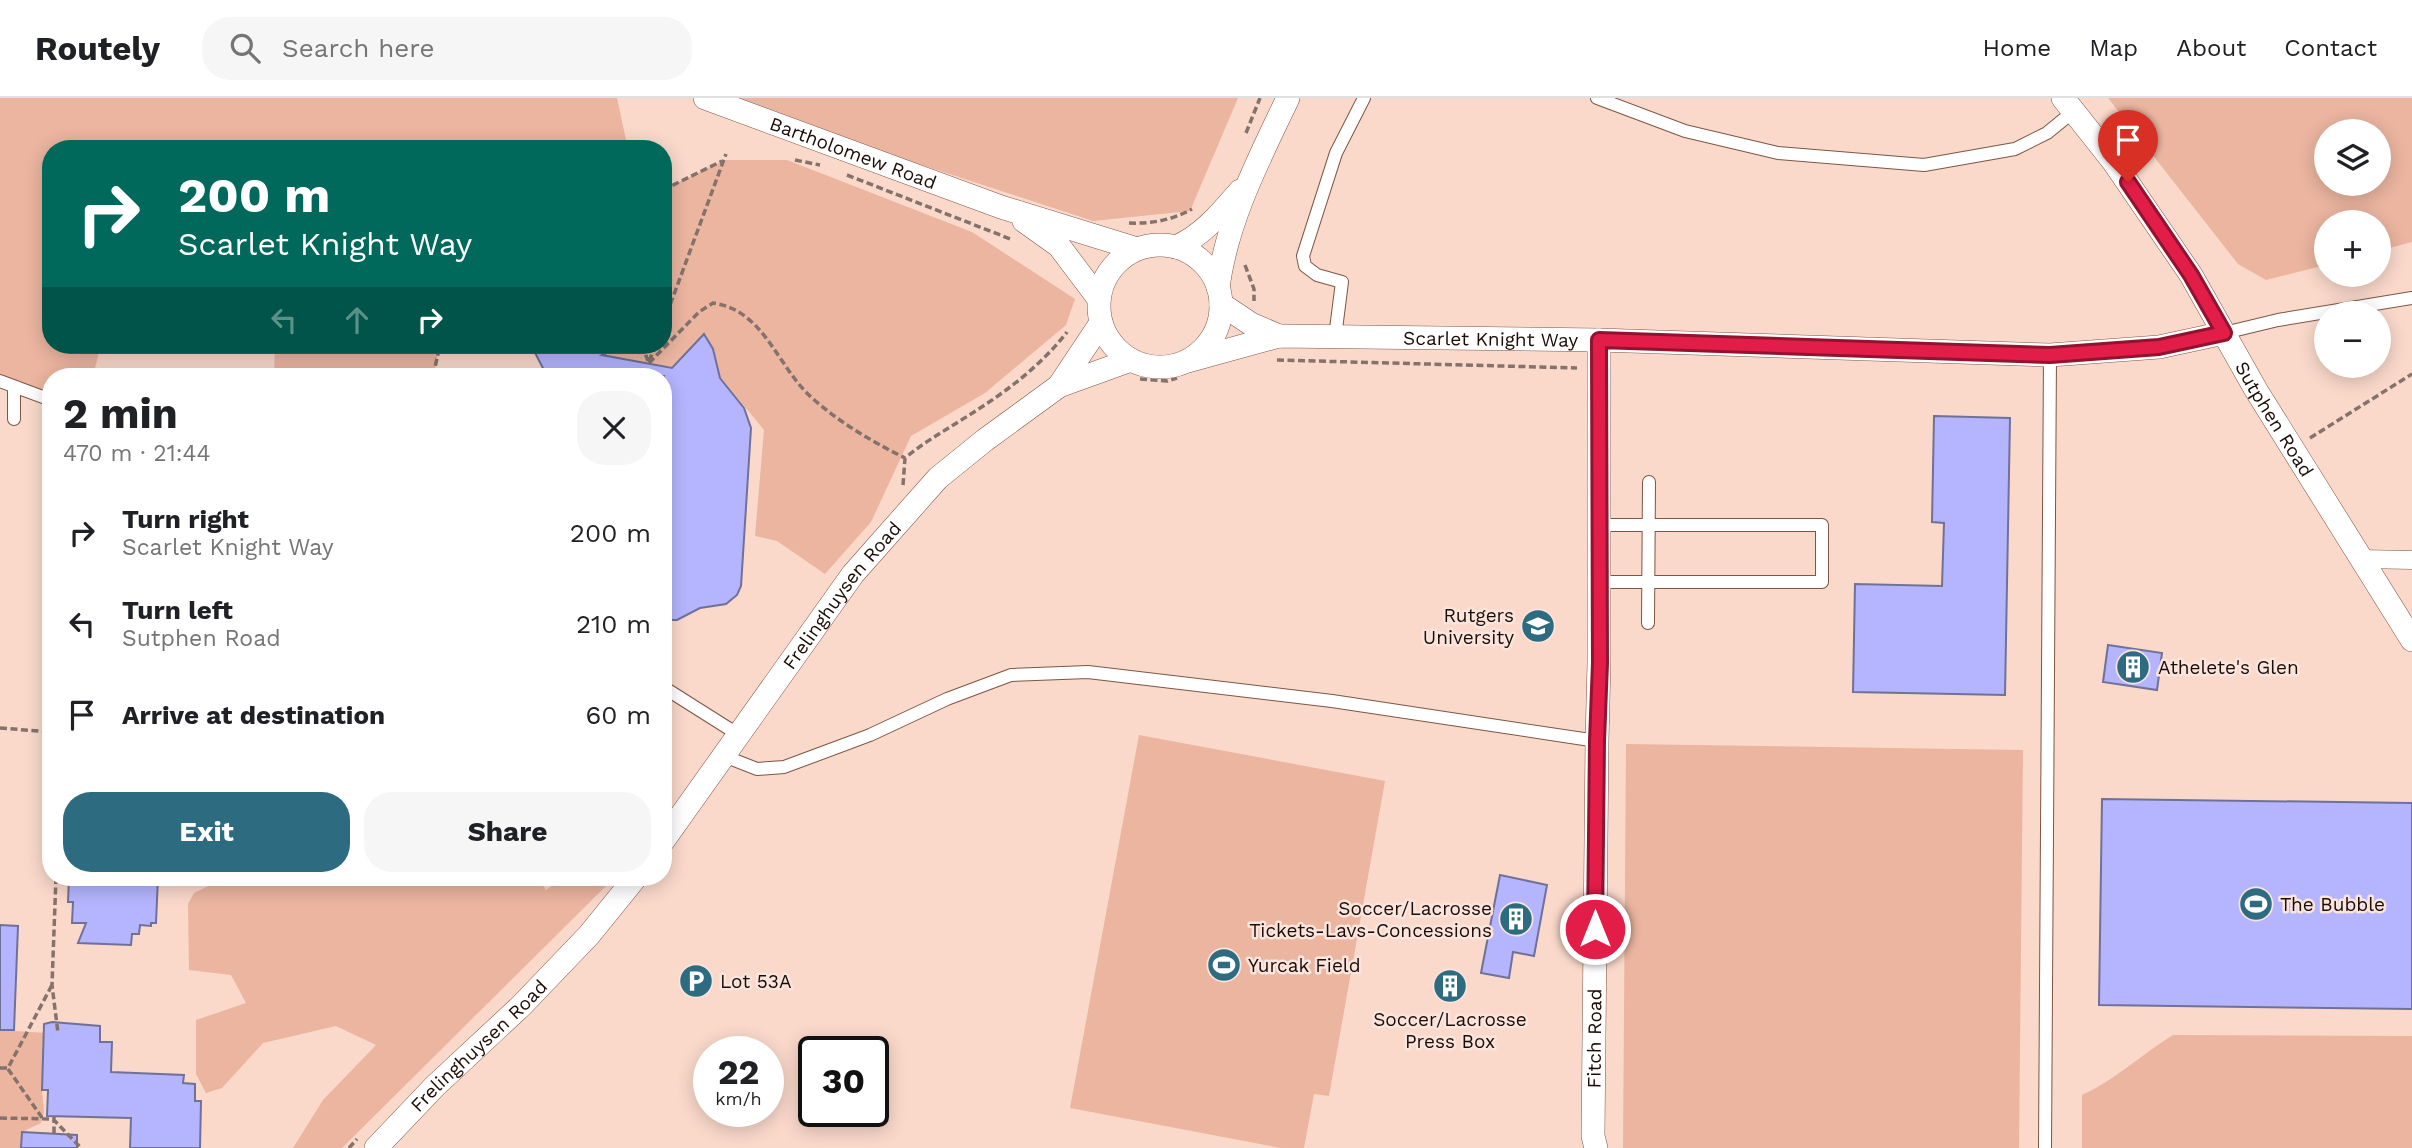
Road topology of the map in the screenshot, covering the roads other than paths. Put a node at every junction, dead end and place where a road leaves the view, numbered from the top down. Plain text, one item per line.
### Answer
1 (705, 98) edge
2 (1288, 98) edge
3 (1364, 98) edge
4 (1597, 98) edge
5 (2068, 105) edge
6 (1249, 181) junction
7 (1001, 207) junction
8 (1177, 247) junction
9 (1137, 249) junction
10 (1219, 296) junction
11 (2412, 298) edge
12 (1099, 299) junction
13 (1101, 323) junction
14 (2224, 333) junction
15 (1279, 336) junction
16 (1335, 337) junction
17 (1599, 340) junction
18 (2050, 355) junction
19 (1184, 369) junction
20 (1132, 370) junction
21 (0, 381) edge
22 (1059, 386) junction
23 (14, 387) junction
24 (42, 397) edge
25 (14, 419) dead end
26 (1649, 482) dead end
27 (1649, 524) junction
28 (1599, 525) junction
29 (2361, 559) junction
30 (2412, 560) edge
31 (1599, 582) junction
32 (1648, 582) junction
33 (1648, 623) dead end
34 (2412, 640) edge
35 (672, 693) edge
36 (738, 735) junction
37 (1597, 741) junction
38 (724, 755) junction
39 (672, 828) edge
40 (629, 886) edge
41 (376, 1148) edge
42 (1596, 1148) edge
43 (2045, 1148) edge

1 - 7 street, Bartholomew Road
2 - 6 street
3 - 16 lane
4 - 5 lane
5 - 14 street, Sutphen Road
6 - 8 street
6 - 10 street
7 - 9 street, Bartholomew Road
7 - 12 street, Bartholomew Road
8 - 9 street
8 - 10 street
9 - 12 street
10 - 15 street
10 - 19 street
11 - 14 lane, Scarlet Knight Way
12 - 13 street
13 - 20 street
13 - 22 street, Frelinghuysen Road
14 - 18 street, Scarlet Knight Way
14 - 29 street, Sutphen Road
15 - 16 street, Scarlet Knight Way
15 - 19 street
16 - 17 street, Scarlet Knight Way
17 - 18 street, Scarlet Knight Way
17 - 28 street, Fitch Road
18 - 43 lane
19 - 20 street
20 - 22 street, Frelinghuysen Road
21 - 23 lane
22 - 36 street, Frelinghuysen Road
23 - 24 lane
23 - 25 lane
26 - 27 lane
27 - 28 lane
27 - 32 lane
27 - 32 lane
28 - 31 street, Fitch Road
29 - 30 street
29 - 34 street, Sutphen Road
31 - 32 lane
31 - 37 street, Fitch Road
32 - 33 lane
35 - 36 lane
36 - 38 street, Frelinghuysen Road
37 - 38 lane
37 - 42 street, Fitch Road
38 - 39 street, Frelinghuysen Road
40 - 41 street, Frelinghuysen Road

